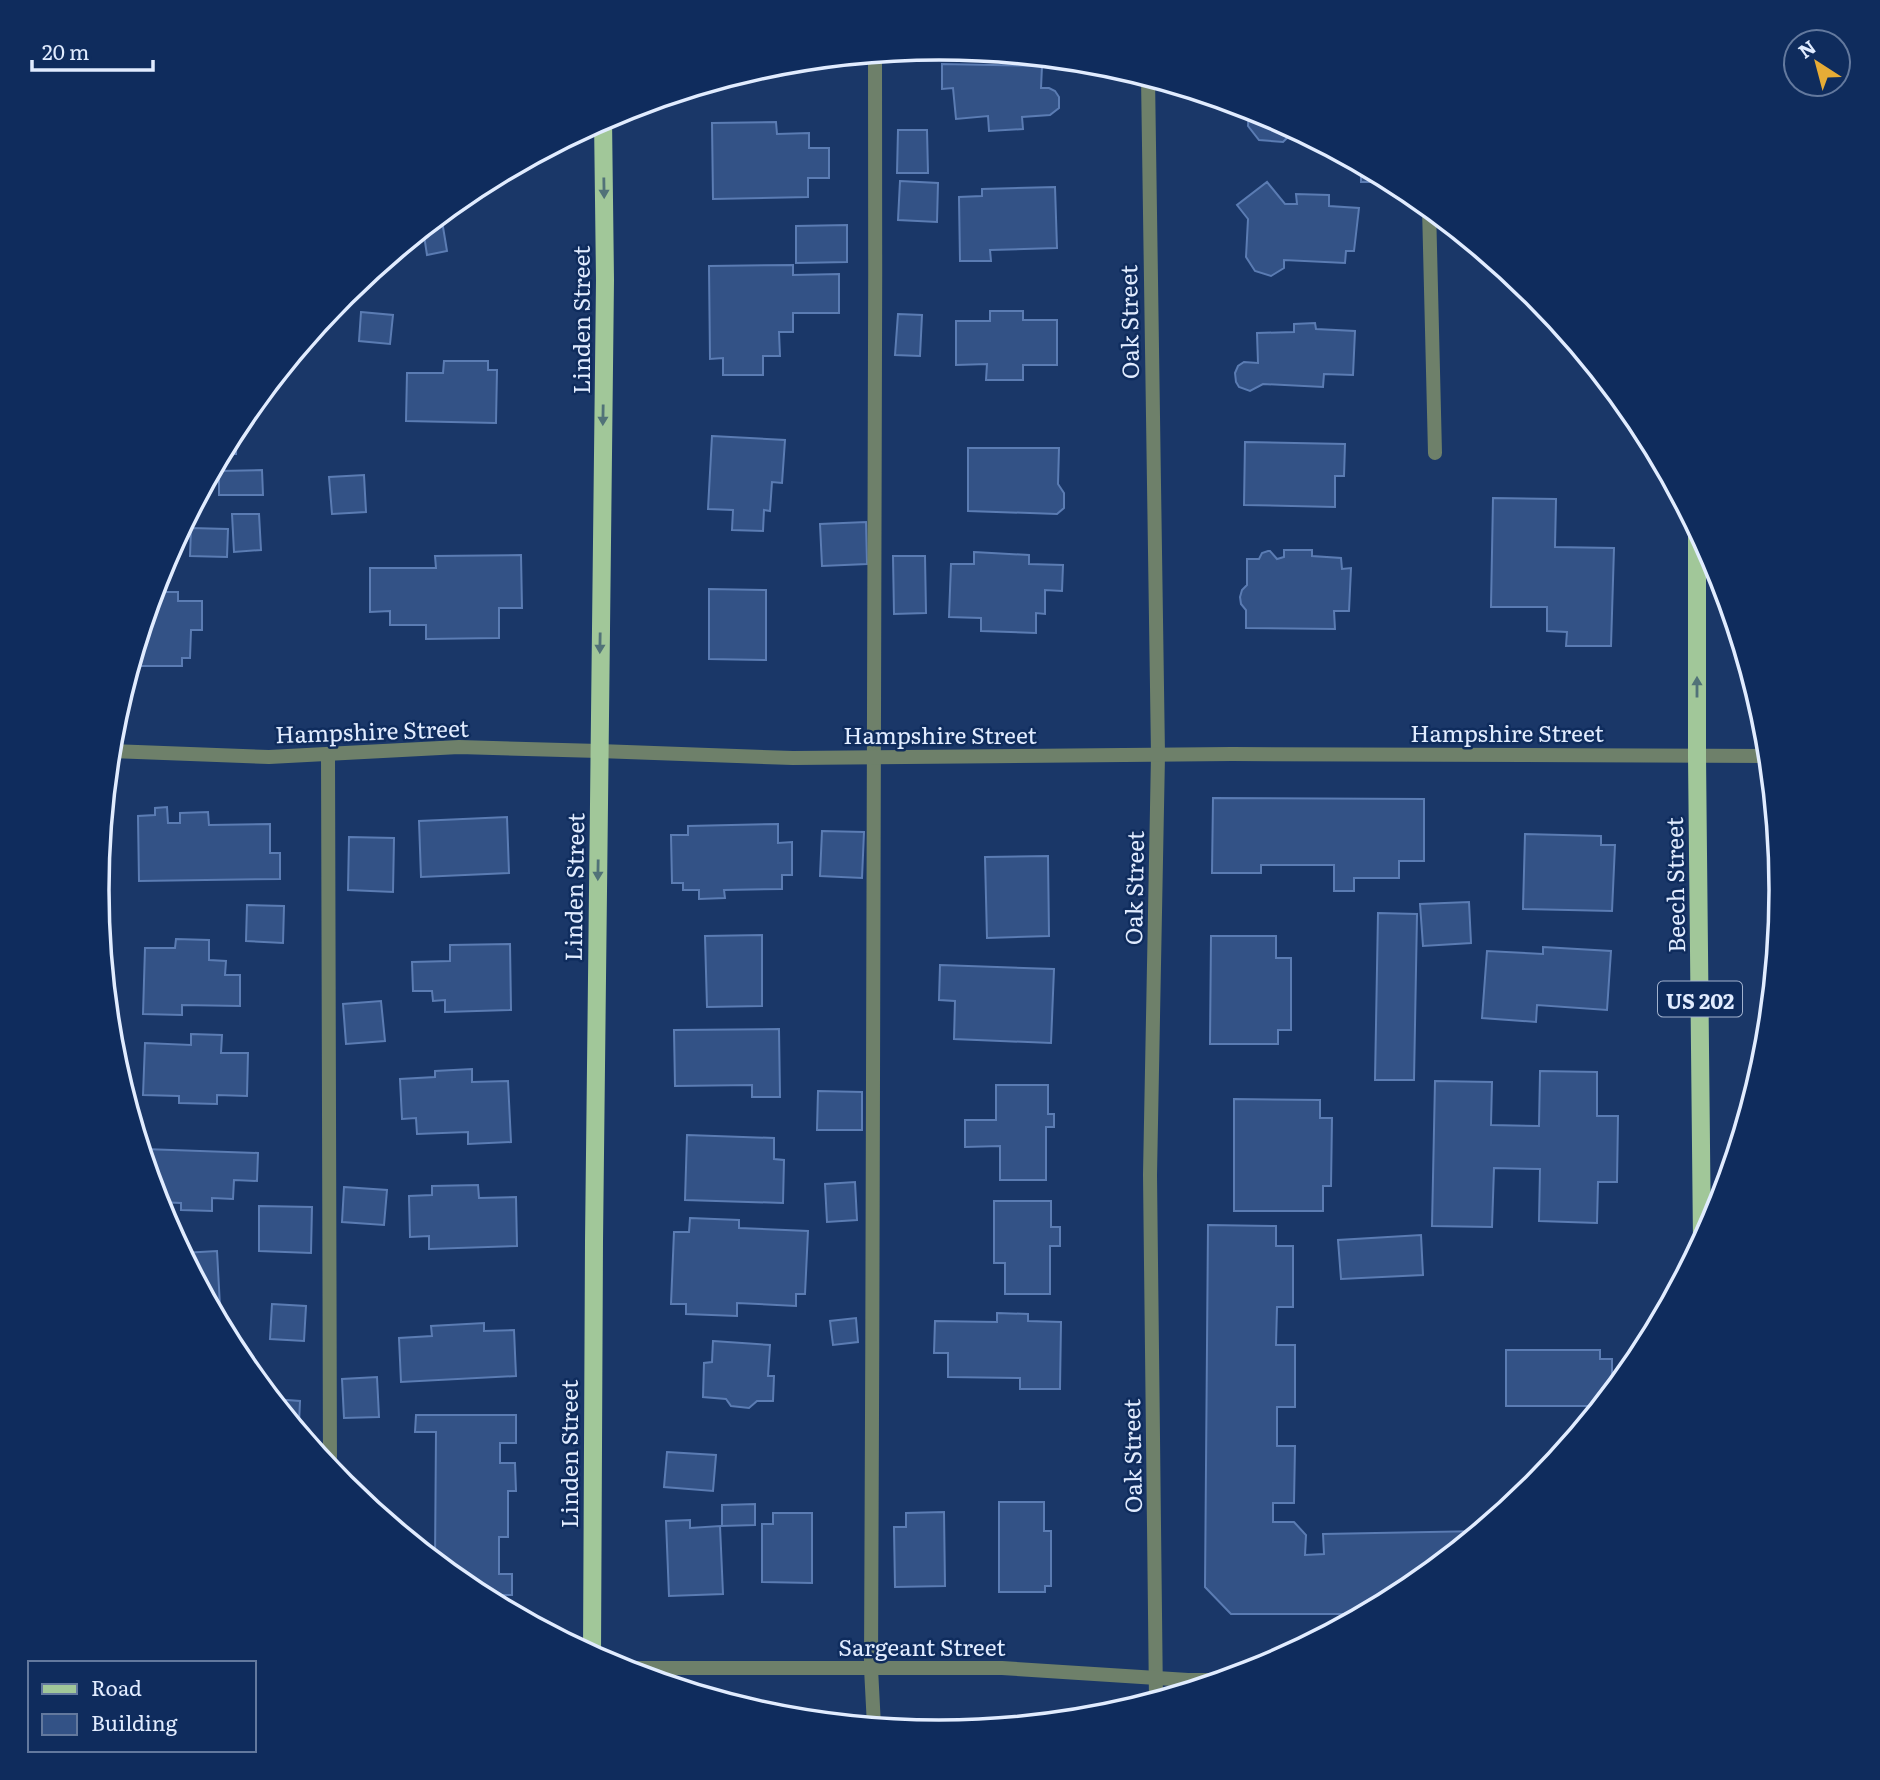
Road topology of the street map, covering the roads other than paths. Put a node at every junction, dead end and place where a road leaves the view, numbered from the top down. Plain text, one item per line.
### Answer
1 (875, 62) edge
2 (1148, 86) edge
3 (603, 131) edge
4 (1429, 219) edge
5 (1435, 453) dead end
6 (1697, 550) edge
7 (122, 751) edge
8 (599, 751) junction
9 (328, 754) junction
10 (1158, 755) junction
11 (1697, 755) junction
12 (1759, 756) edge
13 (874, 758) junction
14 (1702, 1220) edge
15 (330, 1453) edge
16 (592, 1644) edge
17 (652, 1668) edge
18 (871, 1668) junction
19 (1157, 1678) junction
20 (1197, 1679) edge
21 (1156, 1692) edge
22 (874, 1718) edge

1 - 13 street
2 - 10 street, Oak Street
3 -> 8 main road, Linden Street
4 - 5 street
11 -> 6 main road, Beech Street / US 202
7 - 9 street, Hampshire Street
8 - 9 street, Hampshire Street
8 - 13 street, Hampshire Street
8 -> 16 main road, Linden Street
9 - 15 street
10 - 11 street, Hampshire Street
10 - 13 street, Hampshire Street
10 - 19 street, Oak Street
11 - 12 street, Hampshire Street
11 - 14 main road, Beech Street / US 202
13 - 18 street
17 - 18 street, Sargeant Street
18 - 19 street, Sargeant Street
18 - 22 street
19 - 20 street, Sargeant Street
19 - 21 street, Oak Street

